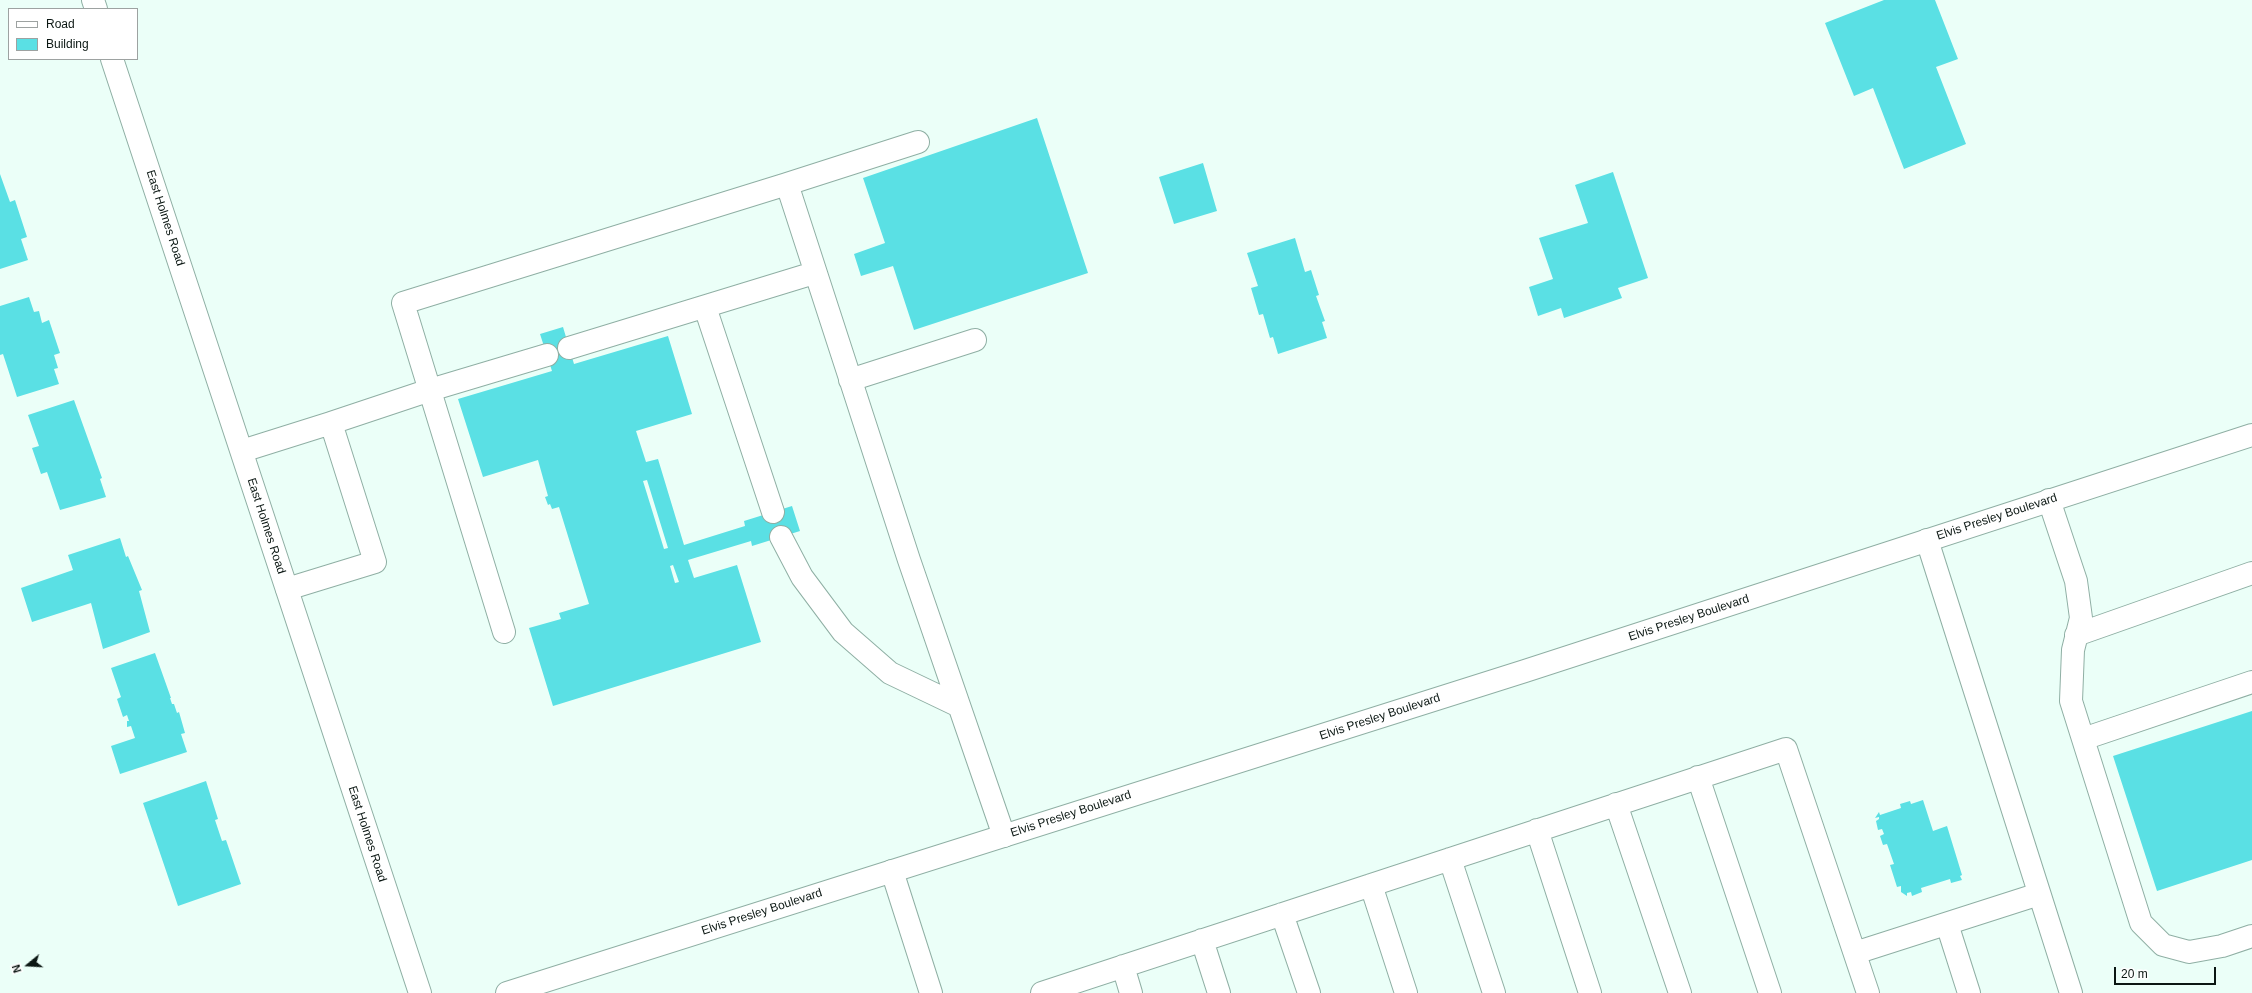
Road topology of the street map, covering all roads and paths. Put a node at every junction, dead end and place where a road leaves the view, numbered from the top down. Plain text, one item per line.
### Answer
1 (112, 60) edge
2 (918, 142) dead end
3 (787, 184) junction
4 (814, 273) junction
5 (705, 307) junction
6 (975, 340) dead end
7 (569, 348) dead end
8 (546, 355) dead end
9 (850, 380) junction
10 (430, 390) junction
11 (331, 423) junction
12 (2252, 435) edge
13 (242, 451) junction
14 (2049, 500) junction
15 (773, 512) dead end
16 (781, 537) dead end
17 (1927, 540) junction
18 (2252, 573) edge
19 (288, 589) junction
20 (504, 632) dead end
21 (2076, 636) junction
22 (2252, 682) edge
23 (959, 706) junction
24 (2083, 739) junction
25 (1698, 777) junction
26 (1616, 804) junction
27 (1537, 830) junction
28 (1004, 836) junction
29 (1450, 859) junction
30 (892, 871) junction
31 (1371, 885) junction
32 (2039, 894) junction
33 (1282, 914) junction
34 (1947, 924) junction
35 (2252, 936) edge
36 (1202, 940) junction
37 (1855, 954) junction
38 (1123, 966) junction
39 (420, 993) edge
40 (507, 993) edge
41 (931, 993) edge
42 (1042, 993) edge
43 (1132, 993) edge
44 (1219, 993) edge
45 (1310, 993) edge
46 (1406, 993) edge
47 (1494, 993) edge
48 (1590, 993) edge
49 (1680, 993) edge
50 (1770, 993) edge
51 (1868, 993) edge
52 (1969, 993) edge
53 (2071, 993) edge

1 - 13 main road, East Holmes Road
2 - 3 main road
3 - 4 main road
3 - 10 main road
4 - 5 main road
4 - 9 main road
5 - 7 main road
5 - 15 main road
6 - 9 main road
8 - 10 main road
9 - 23 main road
10 - 11 main road
10 - 20 main road
11 - 13 main road
11 - 19 main road
12 - 14 main road, Elvis Presley Boulevard
13 - 19 main road, East Holmes Road
14 - 17 main road, Elvis Presley Boulevard
14 - 21 main road
16 - 23 main road
17 - 28 main road, Elvis Presley Boulevard
17 - 32 main road
18 - 21 main road
19 - 39 main road, East Holmes Road
21 - 24 main road
22 - 24 main road
23 - 28 main road
24 - 35 main road
25 - 26 main road
25 - 37 main road
25 - 50 main road
26 - 27 main road
26 - 49 main road
27 - 29 main road
27 - 48 main road
28 - 30 main road, Elvis Presley Boulevard
29 - 31 main road
29 - 47 main road
30 - 40 main road, Elvis Presley Boulevard
30 - 41 main road
31 - 33 main road
31 - 46 main road
32 - 34 main road
32 - 53 main road
33 - 36 main road
33 - 45 main road
34 - 37 main road
34 - 52 main road
36 - 38 main road
36 - 44 main road
37 - 51 main road
38 - 42 main road
38 - 43 main road

